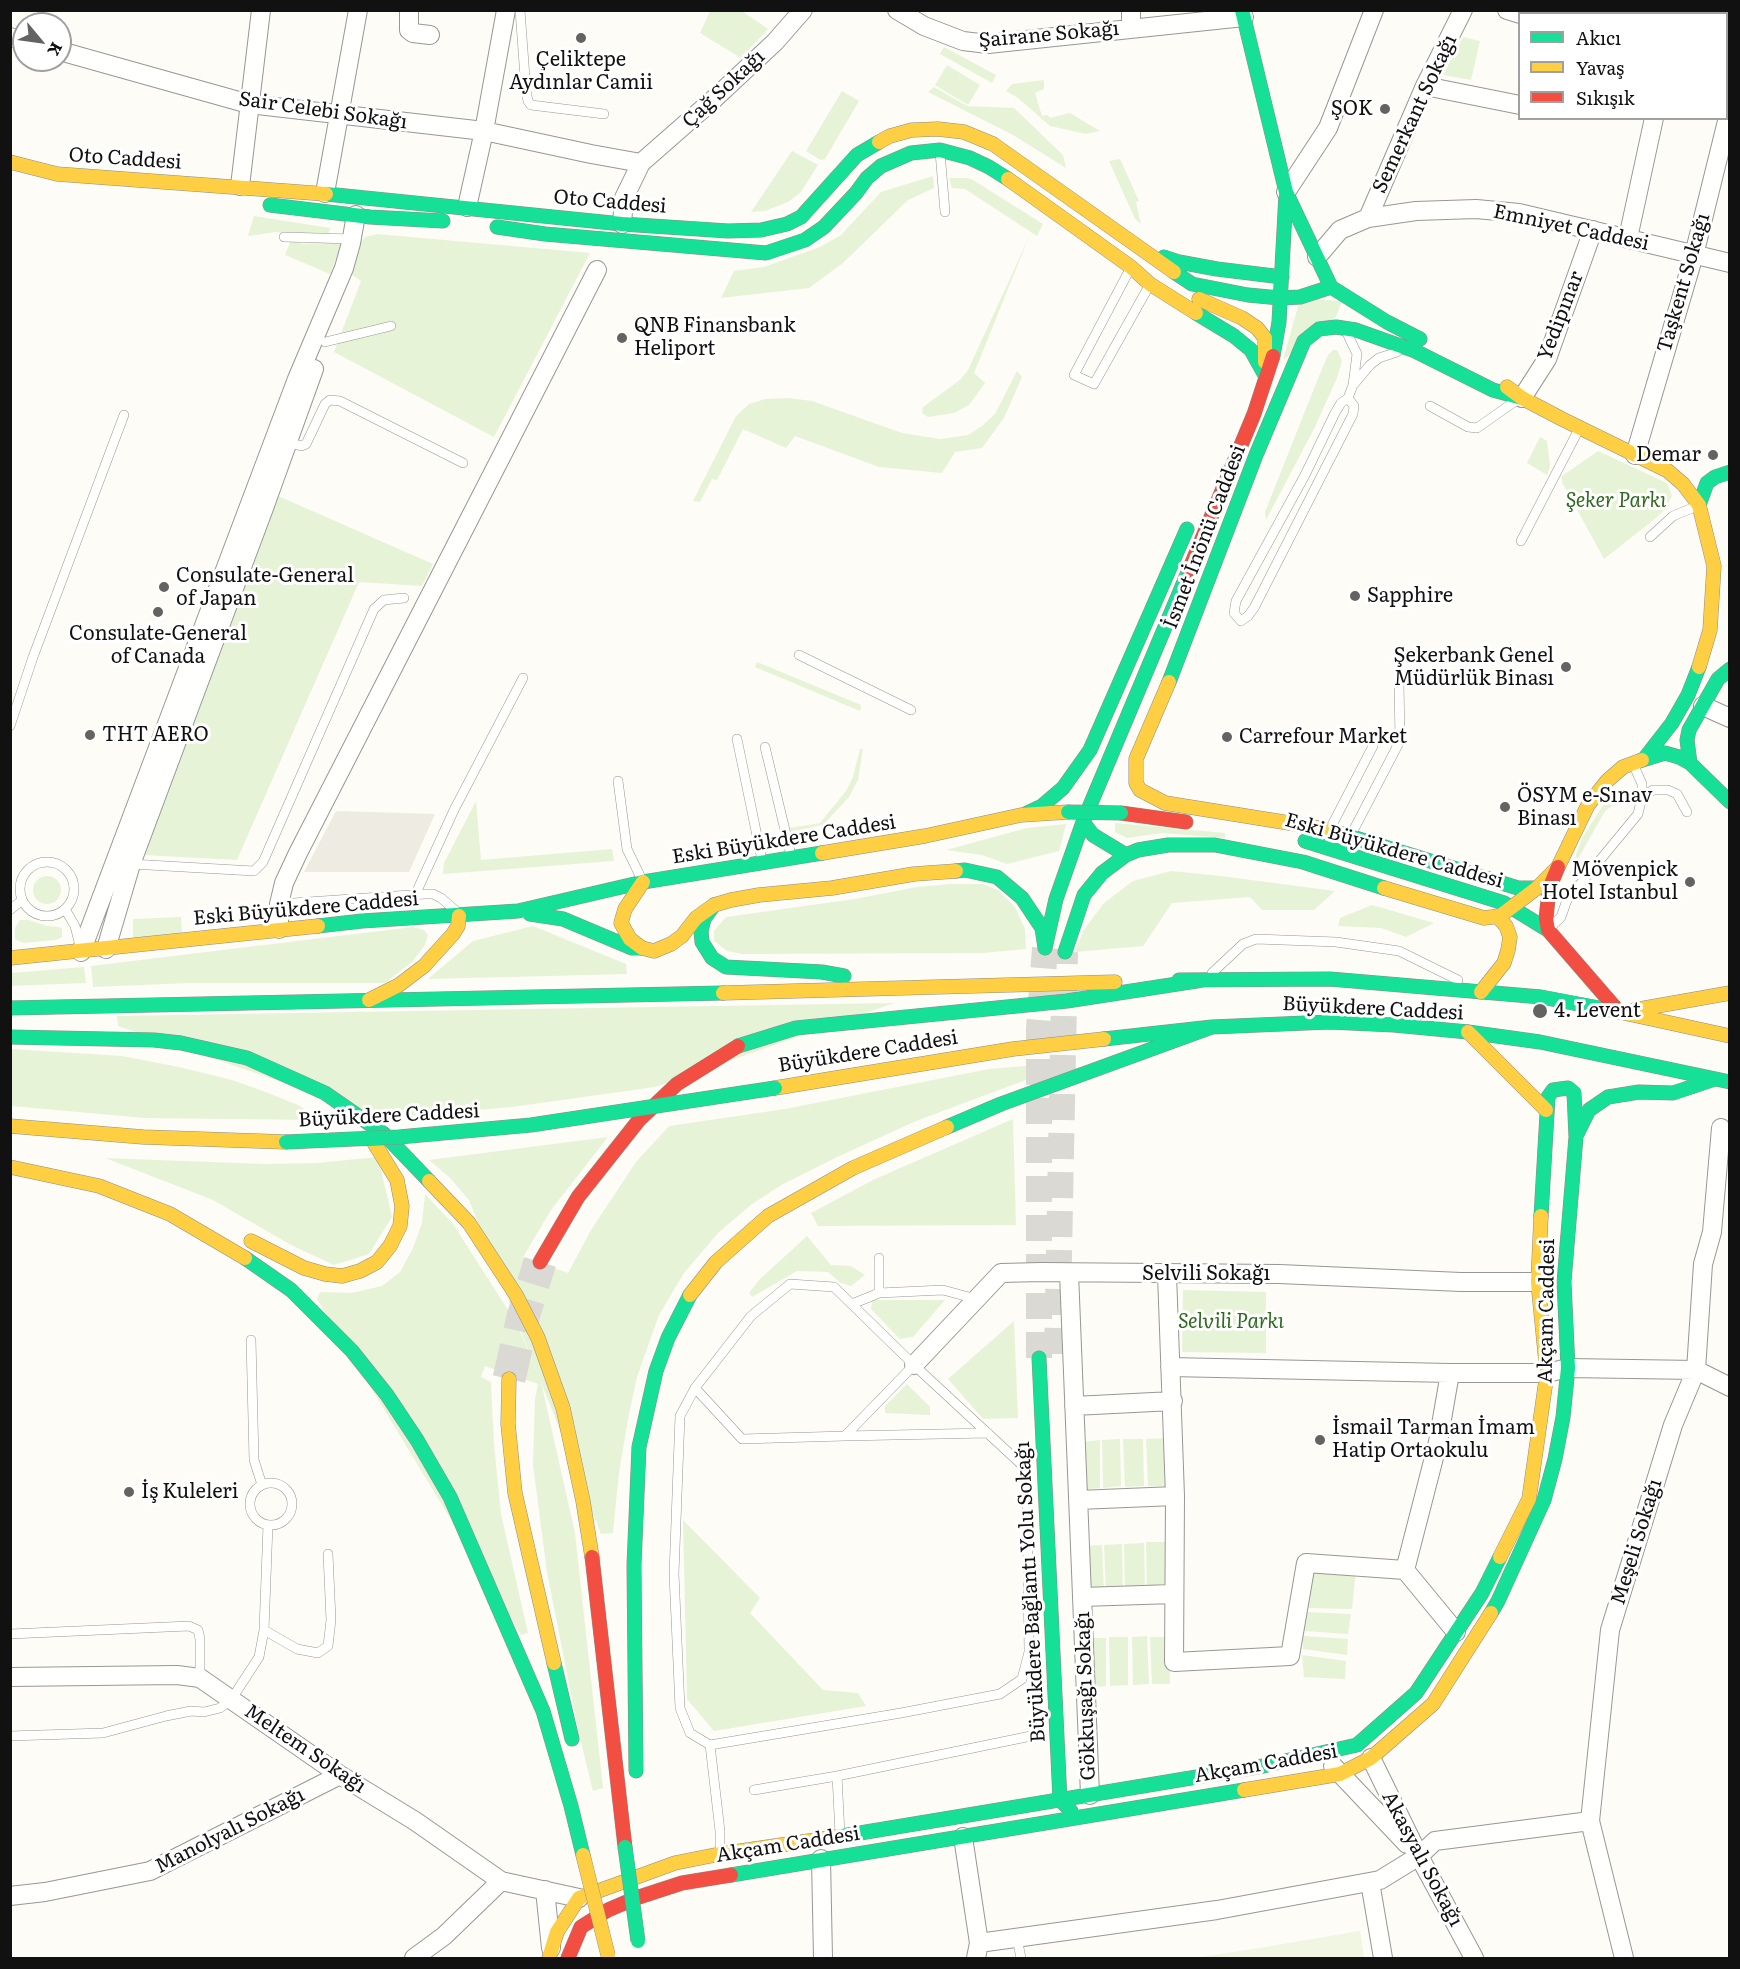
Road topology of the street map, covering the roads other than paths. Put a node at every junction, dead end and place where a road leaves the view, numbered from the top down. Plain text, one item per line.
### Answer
1 (261, 10) edge
2 (358, 10) edge
3 (409, 10) edge
4 (506, 10) edge
5 (520, 10) edge
6 (803, 10) edge
7 (1374, 10) edge
8 (1463, 10) edge
9 (1243, 14) edge
10 (907, 19) edge
11 (1131, 20) edge
12 (430, 35) dead end
13 (72, 53) edge
14 (1425, 86) junction
15 (249, 104) junction
16 (1518, 105) edge
17 (339, 114) junction
18 (604, 114) dead end
19 (1654, 120) edge
20 (1728, 120) edge
21 (484, 131) junction
22 (940, 150) junction
23 (10, 162) edge
24 (641, 163) junction
25 (240, 186) junction
26 (1286, 192) junction
27 (325, 193) junction
28 (253, 204) dead end
29 (945, 212) dead end
30 (356, 215) junction
31 (462, 217) junction
32 (1368, 218) junction
33 (622, 224) junction
34 (488, 226) dead end
35 (1593, 230) junction
36 (284, 237) dead end
37 (352, 238) junction
38 (1628, 238) junction
39 (1137, 247) junction
40 (1694, 255) junction
41 (1317, 257) junction
42 (1730, 263) edge
43 (1131, 267) junction
44 (597, 270) dead end
45 (1282, 277) junction
46 (348, 282) dead end
47 (1150, 284) junction
48 (1330, 287) junction
49 (1299, 297) junction
50 (1280, 298) junction
51 (1279, 322) junction
52 (391, 326) dead end
53 (1340, 327) junction
54 (324, 342) junction
55 (1088, 349) junction
56 (1415, 351) junction
57 (1107, 358) junction
58 (1265, 375) junction
59 (1353, 385) junction
60 (1348, 398) junction
61 (1522, 398) junction
62 (1430, 406) dead end
63 (1241, 409) dead end
64 (124, 415) dead end
65 (1580, 428) junction
66 (288, 442) junction
67 (1635, 455) junction
68 (463, 463) dead end
69 (1730, 471) edge
70 (1699, 505) junction
71 (1190, 521) dead end
72 (1650, 537) dead end
73 (1521, 541) dead end
74 (404, 598) dead end
75 (1710, 630) junction
76 (1720, 646) dead end
77 (799, 655) dead end
78 (1730, 669) edge
79 (523, 678) dead end
80 (1399, 682) dead end
81 (1703, 706) junction
82 (911, 710) dead end
83 (1730, 718) edge
84 (10, 726) edge
85 (737, 739) dead end
86 (1373, 746) dead end
87 (765, 747) dead end
88 (1638, 761) junction
89 (1690, 763) junction
90 (618, 781) dead end
91 (1642, 797) junction
92 (1730, 802) edge
93 (1687, 812) dead end
94 (1021, 815) junction
95 (1083, 822) junction
96 (1197, 824) dead end
97 (1329, 830) junction
98 (1351, 836) junction
99 (1287, 837) dead end
100 (1126, 855) junction
101 (792, 858) junction
102 (762, 863) junction
103 (131, 864) junction
104 (1558, 867) junction
105 (643, 882) junction
106 (1537, 888) junction
107 (416, 893) junction
108 (22, 900) junction
109 (279, 903) junction
110 (714, 905) junction
111 (1512, 908) junction
112 (65, 909) junction
113 (10, 910) edge
114 (518, 912) junction
115 (459, 916) junction
116 (1497, 916) junction
117 (279, 929) junction
118 (1548, 930) junction
119 (642, 948) junction
120 (106, 949) junction
121 (81, 952) junction
122 (1065, 952) tunnel mouth
123 (10, 958) edge
124 (1203, 980) junction
125 (883, 990) junction
126 (1481, 992) junction
127 (1730, 993) edge
128 (369, 1000) junction
129 (1694, 1000) junction
130 (1720, 1005) dead end
131 (10, 1008) edge
132 (1619, 1012) junction
133 (1212, 1027) junction
134 (1468, 1032) junction
135 (10, 1036) edge
136 (1730, 1036) edge
137 (1715, 1079) junction
138 (1730, 1082) edge
139 (341, 1104) junction
140 (1546, 1110) junction
141 (10, 1126) edge
142 (1721, 1128) dead end
143 (1576, 1137) junction
144 (10, 1167) edge
145 (10, 1174) edge
146 (53, 1175) junction
147 (99, 1186) junction
148 (192, 1210) dead end
149 (238, 1234) dead end
150 (879, 1258) dead end
151 (540, 1262) tunnel mouth
152 (1070, 1273) junction
153 (1167, 1274) junction
154 (1538, 1282) junction
155 (1564, 1282) junction
156 (879, 1293) junction
157 (976, 1299) junction
158 (852, 1304) junction
159 (251, 1340) dead end
160 (1039, 1358) tunnel mouth
161 (914, 1365) junction
162 (1170, 1367) junction
163 (1568, 1368) junction
164 (1696, 1370) junction
165 (1450, 1373) junction
166 (1547, 1373) junction
167 (509, 1379) tunnel mouth
168 (1730, 1387) edge
169 (695, 1388) junction
170 (1173, 1401) junction
171 (1074, 1406) junction
172 (988, 1433) junction
173 (845, 1436) junction
174 (262, 1485) junction
175 (1175, 1496) junction
176 (1078, 1500) junction
177 (268, 1525) junction
178 (328, 1554) dead end
179 (1406, 1570) junction
180 (1173, 1594) junction
181 (1082, 1597) junction
182 (264, 1630) junction
183 (1456, 1632) junction
184 (10, 1634) edge
185 (10, 1677) edge
186 (200, 1678) junction
187 (231, 1700) junction
188 (10, 1736) edge
189 (1031, 1737) dead end
190 (710, 1745) junction
191 (1322, 1752) junction
192 (575, 1754) dead end
193 (1371, 1758) junction
194 (1340, 1774) junction
195 (340, 1775) junction
196 (837, 1776) junction
197 (637, 1781) dead end
198 (754, 1790) dead end
199 (1081, 1793) junction
200 (1060, 1800) junction
201 (1077, 1818) junction
202 (1590, 1821) junction
203 (840, 1837) junction
204 (963, 1837) junction
205 (593, 1839) dead end
206 (720, 1854) junction
207 (1419, 1856) junction
208 (820, 1859) junction
209 (501, 1881) junction
210 (1370, 1882) junction
211 (545, 1890) junction
212 (10, 1896) edge
213 (579, 1898) junction
214 (1017, 1938) junction
215 (977, 1951) edge
216 (550, 1954) edge
217 (608, 1957) edge
218 (414, 1959) edge
219 (568, 1959) edge
220 (640, 1959) edge
221 (823, 1959) edge
222 (1021, 1959) edge
223 (1383, 1959) edge
224 (1474, 1959) edge
225 (1624, 1959) edge

1 - 15 street
2 - 17 street
3 - 12 street
4 - 21 street
5 - 18 lane
6 - 24 street, Çağ Sokağı
7 - 26 street
8 - 14 street, Semerkant Sokağı
9 - 11 street, Şairane Sokağı
9 - 26 main road, İsmet İnönü Caddesi
10 - 11 street, Şairane Sokağı
13 - 15 street, Sair Celebi Sokağı
14 - 16 street
14 - 32 street, Semerkant Sokağı
15 - 17 street, Sair Celebi Sokağı
15 - 25 street
17 - 21 street, Sair Celebi Sokağı
17 - 27 street
19 - 38 street
20 - 40 street, Taşkent Sokağı
21 - 24 street
21 - 31 street
22 - 29 lane
22 - 34 main road
22 - 43 main road
23 - 25 main road, Oto Caddesi
24 - 33 street, Çağ Sokağı
25 - 27 main road, Oto Caddesi
26 - 41 main road, İsmet İnönü Caddesi
26 - 45 main road, İsmet İnönü Caddesi
27 - 31 main road, Oto Caddesi
28 - 30 main road, Oto Caddesi
30 - 31 main road, Oto Caddesi
30 - 37 street
31 - 33 main road, Oto Caddesi
32 - 35 street, Emniyet Caddesi
32 - 41 street, Emniyet Caddesi
33 - 39 main road, Oto Caddesi
35 - 38 street, Emniyet Caddesi
35 - 61 street, Yedipınar
36 - 37 lane
37 - 121 street
38 - 40 street, Emniyet Caddesi
39 - 45 main road
39 - 50 main road
40 - 42 street, Emniyet Caddesi
40 - 67 street, Taşkent Sokağı
41 - 48 main road, İsmet İnönü Caddesi
43 - 47 main road
43 - 55 lane
43 - 58 main road
44 - 109 street
45 - 50 main road, İsmet İnönü Caddesi
46 - 54 street
47 - 57 lane
47 - 58 main road
48 - 49 main road
48 - 61 main road
49 - 50 main road
49 - 51 main road, İsmet İnönü Caddesi
50 - 51 main road, İsmet İnönü Caddesi
51 - 58 main road, İsmet İnönü Caddesi
52 - 54 lane
53 - 56 main road, İsmet İnönü Caddesi
53 - 59 lane
53 - 97 main road, İsmet İnönü Caddesi
54 - 66 street
55 - 57 lane
55 - 57 lane
56 - 59 lane
56 - 61 main road, İsmet İnönü Caddesi
58 - 63 main road
58 - 95 main road, İsmet İnönü Caddesi
59 - 60 lane
60 - 60 lane
61 - 62 lane
61 - 65 main road
64 - 84 lane
65 - 67 main road
65 - 73 lane
66 - 68 lane
66 - 103 street
67 - 70 main road
69 - 70 main road
70 - 72 lane
70 - 75 main road
71 - 94 main road
74 - 103 lane
75 - 76 main road
75 - 88 main road
77 - 82 lane
78 - 81 main road
79 - 107 lane
80 - 98 lane
81 - 83 street
81 - 89 main road
85 - 102 lane
86 - 97 lane
87 - 101 lane
88 - 89 main road
88 - 91 lane
88 - 104 main road
89 - 92 main road
90 - 105 lane
91 - 93 lane
91 - 118 lane
94 - 96 main road, Eski Büyükdere Caddesi, bridge
94 - 101 main road, Eski Büyükdere Caddesi
95 - 100 main road
95 - 110 main road, İsmet İnönü Caddesi
97 - 98 main road, İsmet İnönü Caddesi
98 - 106 main road, İsmet İnönü Caddesi
99 - 111 main road, Eski Büyükdere Caddesi
100 - 116 main road
100 - 122 main road
101 - 102 main road, Eski Büyükdere Caddesi
102 - 105 main road, Eski Büyükdere Caddesi
103 - 120 street
104 - 106 main road
104 - 118 main road
105 - 114 main road, Eski Büyükdere Caddesi
105 - 119 main road
106 - 111 main road
107 - 109 lane
107 - 115 lane
108 - 112 lane
108 - 112 lane
108 - 113 lane
109 - 117 street
110 - 119 main road
110 - 125 main road
111 - 116 main road
111 - 118 main road, Eski Büyükdere Caddesi
112 - 121 lane
114 - 115 main road, Eski Büyükdere Caddesi
114 - 119 main road
115 - 117 main road, Eski Büyükdere Caddesi
115 - 128 main road
116 - 126 main road
117 - 120 main road, Eski Büyükdere Caddesi
118 - 132 main road, Eski Büyükdere Caddesi
120 - 121 main road, Eski Büyükdere Caddesi
121 - 123 main road, Eski Büyükdere Caddesi
124 - 125 main road, Büyükdere Caddesi
124 - 126 main road, Büyükdere Caddesi
124 - 126 lane
124 - 151 main road
125 - 128 main road, Büyükdere Caddesi
126 - 132 main road, Büyükdere Caddesi
127 - 129 main road
128 - 131 main road, Büyükdere Caddesi
129 - 130 lane
129 - 132 main road
132 - 136 main road, Büyükdere Caddesi
133 - 134 main road, Büyükdere Caddesi
133 - 141 main road, Büyükdere Caddesi, bridge
133 - 197 main road
134 - 137 main road, Büyükdere Caddesi
134 - 140 main road
135 - 139 main road
137 - 138 main road, Büyükdere Caddesi
137 - 143 main road
139 - 149 main road
139 - 220 main road, bridge
140 - 143 main road, Akçam Caddesi
140 - 154 main road, Akçam Caddesi
142 - 164 street, Meşeli Sokağı
143 - 155 main road, Akçam Caddesi
144 - 146 main road
145 - 146 main road
146 - 147 main road
147 - 148 main road
147 - 217 main road, bridge
150 - 156 lane
152 - 153 street, Selvili Sokağı
152 - 157 street, Selvili Sokağı
152 - 171 street, Gökkuşağı Sokağı
153 - 154 street, Selvili Sokağı
153 - 162 street
154 - 155 main road
154 - 166 main road, Akçam Caddesi
155 - 163 main road, Akçam Caddesi
156 - 157 lane
156 - 158 lane
157 - 161 street, Selvili Sokağı
158 - 161 lane
158 - 169 lane
159 - 174 lane
160 - 200 main road, Büyükdere Bağlantı Yolu Sokağı
161 - 172 lane
161 - 173 lane
162 - 165 street
162 - 170 street
163 - 164 street
163 - 166 street
163 - 193 main road, Akçam Caddesi
164 - 168 street
164 - 202 street, Meşeli Sokağı
165 - 166 street
165 - 179 street
166 - 183 main road, Akçam Caddesi
167 - 192 main road
169 - 173 lane
169 - 190 lane
170 - 171 street
170 - 175 street
171 - 176 street, Gökkuşağı Sokağı
172 - 173 lane
172 - 190 lane
174 - 177 lane
174 - 177 lane
175 - 176 street
175 - 180 street
176 - 181 street, Gökkuşağı Sokağı
177 - 182 lane
178 - 182 lane
179 - 180 street
179 - 183 street
180 - 181 street, Gökkuşağı Sokağı
181 - 199 street, Gökkuşağı Sokağı
182 - 187 lane
183 - 191 main road, Akçam Caddesi
184 - 186 lane
185 - 186 street, Meltem Sokağı
186 - 187 street, Meltem Sokağı
187 - 188 lane
187 - 195 street, Meltem Sokağı
189 - 196 lane
190 - 206 lane
191 - 194 street
191 - 199 main road, Akçam Caddesi
193 - 194 main road, Akçam Caddesi
193 - 207 street, Akasyalı Sokağı
194 - 201 main road, Akçam Caddesi
194 - 207 street
195 - 209 street, Meltem Sokağı
195 - 212 street, Manolyalı Sokağı
196 - 198 lane
196 - 203 lane
199 - 200 main road, Akçam Caddesi
200 - 201 main road
200 - 203 main road, Akçam Caddesi
201 - 204 main road, Akçam Caddesi
202 - 207 street
202 - 225 street, Meşeli Sokağı
203 - 206 main road, Akçam Caddesi
204 - 208 main road, Akçam Caddesi
204 - 215 street
205 - 217 main road, bridge
206 - 213 main road, Akçam Caddesi
207 - 210 street
207 - 224 street, Akasyalı Sokağı
208 - 219 main road, Akçam Caddesi
208 - 221 street
209 - 211 street, Meltem Sokağı
209 - 218 street
210 - 214 street
210 - 223 street
211 - 213 street, Meltem Sokağı
211 - 216 street
213 - 216 main road
214 - 215 street
214 - 222 lane

